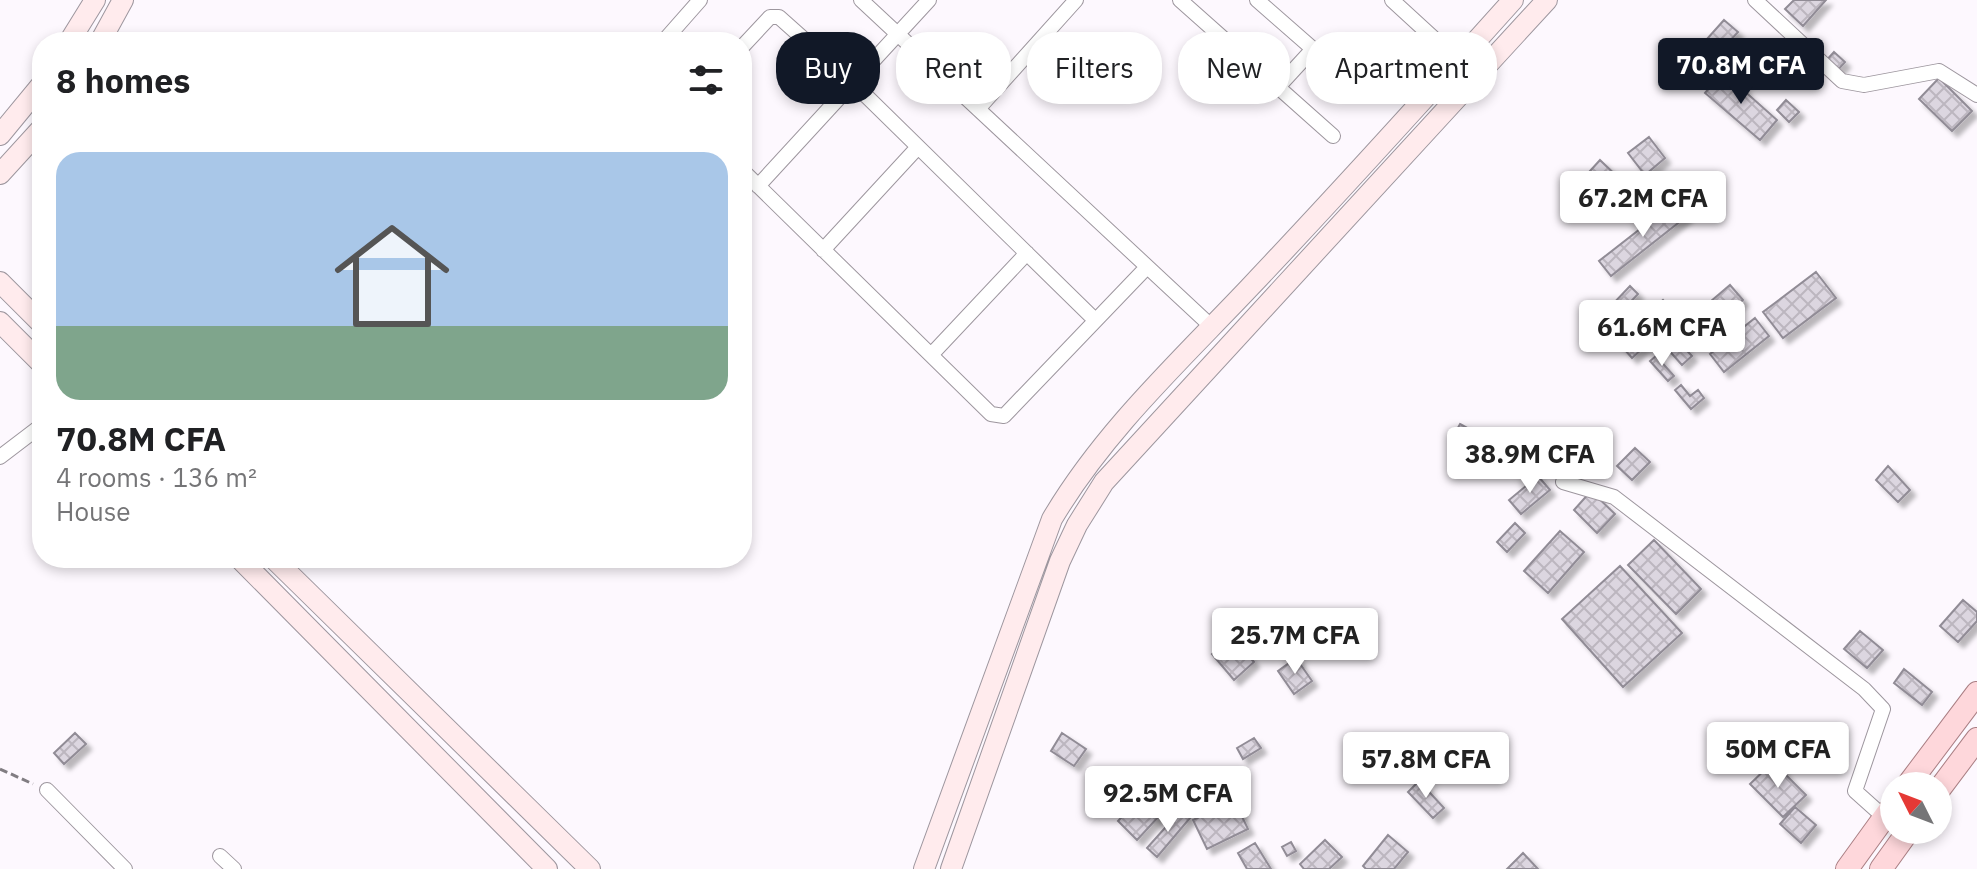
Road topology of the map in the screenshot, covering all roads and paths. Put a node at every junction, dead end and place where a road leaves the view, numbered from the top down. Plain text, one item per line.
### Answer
1 (95, 0) edge
2 (123, 0) edge
3 (700, 0) edge
4 (861, 0) edge
5 (929, 0) edge
6 (1076, 0) edge
7 (1180, 0) edge
8 (1257, 0) edge
9 (1392, 0) edge
10 (1513, 0) edge
11 (1547, 0) edge
12 (1755, 0) edge
13 (75, 32) edge
14 (105, 32) edge
15 (672, 32) edge
16 (796, 32) edge
17 (899, 32) edge
18 (1216, 32) edge
19 (1427, 32) edge
20 (1484, 32) edge
21 (896, 33) edge
22 (896, 35) edge
23 (752, 36) edge
24 (880, 53) edge
25 (1497, 56) edge
26 (1290, 74) edge
27 (1977, 95) edge
28 (32, 96) edge
29 (1290, 98) edge
30 (834, 104) edge
31 (874, 104) edge
32 (973, 104) edge
33 (1418, 104) edge
34 (1453, 104) edge
35 (978, 109) junction
36 (0, 135) edge
37 (1333, 136) dead end
38 (32, 139) edge
39 (918, 147) junction
40 (0, 174) edge
41 (752, 180) edge
42 (758, 186) junction
43 (823, 250) junction
44 (1027, 253) junction
45 (1147, 267) junction
46 (0, 282) edge
47 (32, 314) edge
48 (1095, 320) junction
49 (0, 322) edge
50 (1212, 327) junction
51 (32, 354) edge
52 (931, 355) junction
53 (32, 433) edge
54 (0, 457) edge
55 (1563, 482) dead end
56 (249, 568) edge
57 (283, 568) edge
58 (1977, 693) edge
59 (1977, 739) edge
60 (0, 769) edge
61 (1918, 772) edge
62 (1952, 772) edge
63 (47, 790) joint
64 (1880, 805) edge
65 (1880, 823) edge
66 (1899, 844) edge
67 (220, 856) dead end
68 (125, 869) edge
69 (234, 869) edge
70 (547, 869) edge
71 (590, 869) edge
72 (924, 869) edge
73 (951, 869) edge
74 (1847, 869) edge
75 (1881, 869) edge

1 - 13 street
2 - 14 street
3 - 15 street
4 - 21 street
5 - 17 street
6 - 35 street
7 - 18 street
8 - 26 street
9 - 19 street
10 - 20 street
11 - 25 street
12 - 27 street
16 - 23 street
22 - 24 street
28 - 36 street
29 - 37 street
30 - 42 street
31 - 39 street
32 - 35 street
33 - 50 street
34 - 73 street
35 - 45 street
38 - 40 street
39 - 43 street
39 - 44 street
41 - 42 street
42 - 43 street
43 - 52 street
44 - 48 street
44 - 52 street
45 - 48 street
45 - 50 street
46 - 47 street
48 - 52 street
49 - 51 street
50 - 72 street
53 - 54 street
55 - 64 street
56 - 70 street
57 - 71 street
58 - 61 main road
59 - 62 main road
60 - 63 path
63 - 68 street
65 - 74 main road
66 - 75 main road
67 - 69 street

